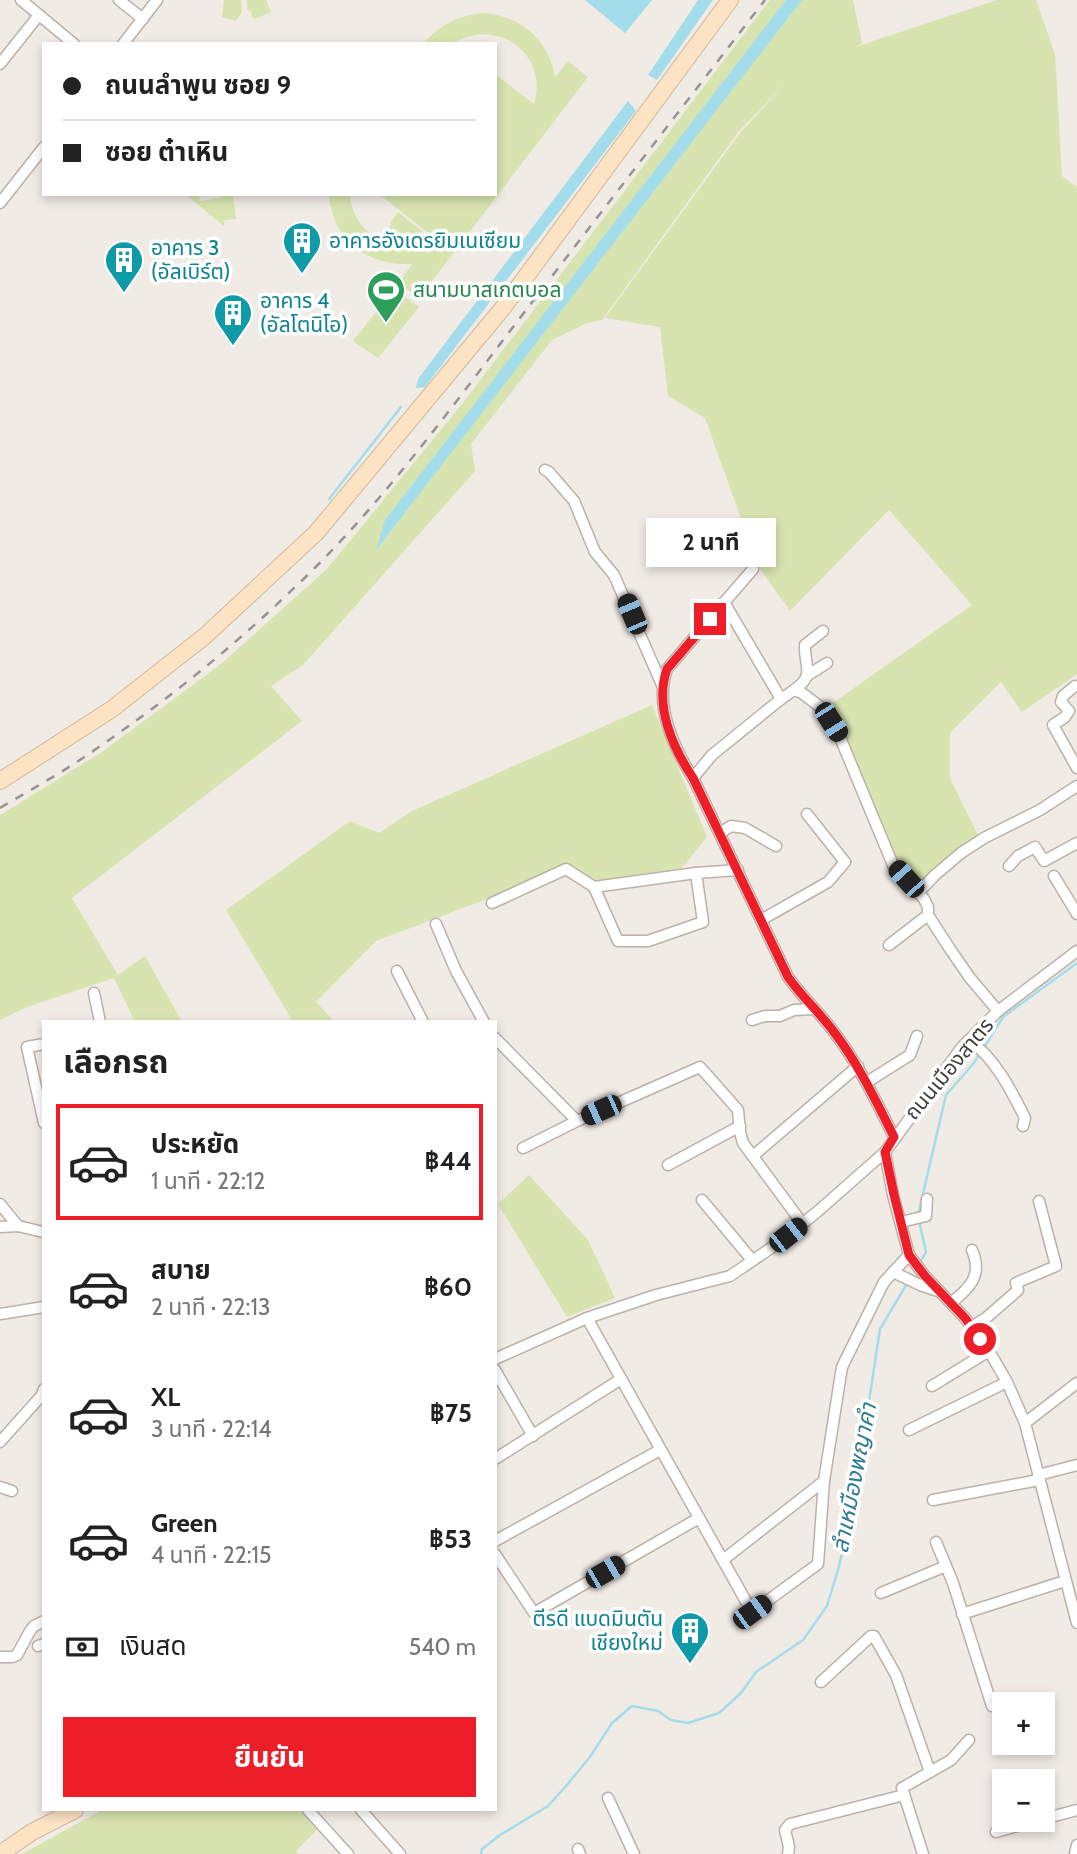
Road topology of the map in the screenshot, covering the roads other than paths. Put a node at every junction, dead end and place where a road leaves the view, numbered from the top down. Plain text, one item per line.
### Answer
1 (21, 0) edge
2 (119, 0) edge
3 (157, 0) edge
4 (730, 0) edge
5 (39, 15) junction
6 (143, 19) junction
7 (72, 42) edge
8 (125, 42) edge
9 (0, 64) edge
10 (42, 150) edge
11 (0, 203) edge
12 (545, 470) dead end
13 (753, 569) dead end
14 (724, 602) junction
15 (823, 631) dead end
16 (827, 663) dead end
17 (808, 675) junction
18 (1075, 686) dead end
19 (663, 687) junction
20 (794, 690) junction
21 (781, 699) junction
22 (1076, 765) edge
23 (693, 778) junction
24 (0, 781) edge
25 (1077, 786) edge
26 (807, 814) dead end
27 (720, 833) junction
28 (1077, 843) edge
29 (776, 846) dead end
30 (1009, 866) dead end
31 (738, 870) junction
32 (696, 873) junction
33 (1054, 876) dead end
34 (594, 887) junction
35 (918, 893) junction
36 (492, 903) dead end
37 (1077, 914) edge
38 (928, 915) junction
39 (761, 920) junction
40 (436, 924) dead end
41 (890, 946) dead end
42 (1077, 951) edge
43 (397, 971) dead end
44 (94, 993) dead end
45 (813, 1009) junction
46 (998, 1011) junction
47 (100, 1020) edge
48 (422, 1020) edge
49 (483, 1020) edge
50 (752, 1020) dead end
51 (917, 1036) dead end
52 (497, 1040) edge
53 (972, 1041) junction
54 (42, 1044) edge
55 (858, 1066) junction
56 (867, 1082) junction
57 (42, 1114) edge
58 (577, 1121) junction
59 (740, 1126) junction
60 (1023, 1126) dead end
61 (894, 1137) junction
62 (523, 1148) dead end
63 (885, 1152) junction
64 (753, 1156) junction
65 (667, 1165) dead end
66 (867, 1167) junction
67 (889, 1171) junction
68 (927, 1199) dead end
69 (702, 1200) dead end
70 (1040, 1200) dead end
71 (0, 1204) edge
72 (901, 1222) junction
73 (803, 1223) junction
74 (18, 1226) junction
75 (0, 1227) edge
76 (42, 1234) edge
77 (972, 1250) dead end
78 (912, 1259) junction
79 (752, 1260) junction
80 (893, 1272) junction
81 (922, 1280) junction
82 (951, 1303) junction
83 (42, 1307) edge
84 (0, 1314) edge
85 (587, 1318) junction
86 (971, 1327) junction
87 (989, 1351) junction
88 (497, 1358) edge
89 (497, 1373) edge
90 (621, 1379) junction
91 (1007, 1382) junction
92 (1077, 1384) edge
93 (932, 1386) dead end
94 (42, 1394) edge
95 (1025, 1423) junction
96 (909, 1430) dead end
97 (533, 1436) junction
98 (0, 1442) edge
99 (660, 1450) junction
100 (497, 1458) edge
101 (1077, 1465) edge
102 (1038, 1478) junction
103 (824, 1481) junction
104 (0, 1487) edge
105 (12, 1491) dead end
106 (933, 1500) dead end
107 (699, 1518) junction
108 (497, 1540) edge
109 (936, 1542) dead end
110 (497, 1557) edge
111 (723, 1560) junction
112 (946, 1566) junction
113 (1066, 1581) junction
114 (881, 1593) dead end
115 (962, 1614) junction
116 (42, 1622) edge
117 (1077, 1623) edge
118 (0, 1657) edge
119 (821, 1682) dead end
120 (992, 1706) dead end
121 (969, 1740) dead end
122 (930, 1772) junction
123 (903, 1791) junction
124 (608, 1798) dead end
125 (1077, 1810) edge
126 (73, 1811) edge
127 (309, 1811) edge
128 (363, 1811) edge
129 (1055, 1816) edge
130 (1077, 1845) edge
131 (0, 1854) edge
132 (348, 1854) edge
133 (400, 1854) edge
134 (634, 1854) edge
135 (788, 1854) edge
136 (923, 1854) edge
137 (1075, 1854) edge

1 - 5 street
2 - 6 street
3 - 6 street
4 - 24 main road
5 - 7 street
5 - 9 street
6 - 8 street
10 - 11 street
12 - 19 street
13 - 14 street
14 - 19 street
14 - 21 street
15 - 17 street
16 - 17 street
17 - 20 street
18 - 22 street
19 - 23 street
20 - 21 street
20 - 35 street
21 - 23 street
23 - 27 street
25 - 35 street
26 - 39 street
27 - 29 street
27 - 31 street
28 - 30 street
31 - 32 street
31 - 39 street
32 - 34 street
32 - 34 street
33 - 37 street
34 - 36 street
35 - 38 street
38 - 41 street
38 - 46 street
39 - 45 street
40 - 49 street
42 - 46 street, ถนนเมืองสาตร
43 - 48 street
44 - 47 street
45 - 50 street
45 - 55 street
46 - 53 street, ถนนเมืองสาตร
51 - 56 street
52 - 58 street
53 - 60 street
53 - 61 street, ถนนเมืองสาตร
54 - 57 street
55 - 56 street
55 - 64 street
56 - 61 street
58 - 59 street
58 - 62 street
59 - 64 street
59 - 65 street
61 - 63 street, ถนนเมืองสาตร
63 - 66 street, ถนนเมืองสาตร
63 - 67 street
64 - 73 street
66 - 67 street
66 - 73 street, ถนนเมืองสาตร
67 - 72 street
68 - 72 street
69 - 79 street
70 - 86 street
71 - 74 street
72 - 78 street
73 - 79 street, ถนนเมืองสาตร
74 - 75 street
74 - 76 street
77 - 82 street
78 - 80 street
78 - 81 street
79 - 85 street, ถนนเมืองสาตร
80 - 81 street
80 - 103 street
81 - 82 street
82 - 86 street
83 - 84 street
85 - 88 street, ถนนเมืองสาตร
85 - 90 street
86 - 87 street
87 - 91 street
87 - 93 street
89 - 97 street
90 - 97 street
90 - 99 street
91 - 95 street
91 - 96 street
92 - 95 street
94 - 98 street
95 - 102 street
97 - 100 street
99 - 107 street
99 - 108 street
101 - 102 street
102 - 106 street
102 - 113 street
103 - 111 street
103 - 111 street
104 - 105 street
107 - 110 street
107 - 111 street
109 - 112 street
112 - 114 street
112 - 115 street
113 - 115 street
113 - 117 street
115 - 120 street
116 - 118 street
119 - 122 street
121 - 122 street
122 - 123 street
123 - 135 street
123 - 136 street
124 - 134 street
125 - 129 street
126 - 131 main road
127 - 132 street
128 - 133 street
130 - 137 street

